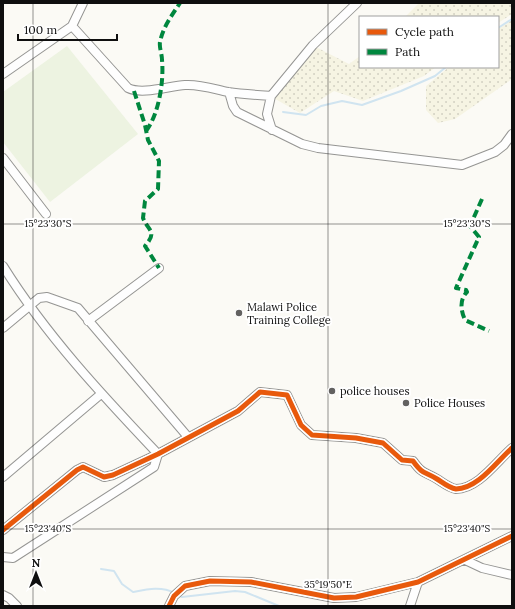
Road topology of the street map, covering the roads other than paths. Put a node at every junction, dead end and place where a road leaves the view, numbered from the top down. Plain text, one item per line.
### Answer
1 (82, 3) edge
2 (357, 3) edge
3 (72, 26) junction
4 (3, 74) edge
5 (229, 92) junction
6 (271, 96) junction
7 (272, 130) junction
8 (512, 134) edge
9 (3, 158) edge
10 (46, 214) dead end
11 (3, 266) edge
12 (159, 268) dead end
13 (29, 306) junction
14 (88, 321) junction
15 (3, 328) edge
16 (101, 394) junction
17 (188, 437) junction
18 (512, 448) edge
19 (158, 454) junction
20 (3, 477) edge
21 (3, 530) edge
22 (512, 536) edge
23 (3, 557) edge
24 (465, 560) junction
25 (512, 575) edge
26 (418, 582) junction
27 (3, 595) edge
28 (17, 606) edge
29 (169, 606) edge
30 (410, 606) edge

1 - 3 street
2 - 6 street
3 - 4 street
3 - 5 street
5 - 6 street
5 - 7 street
6 - 7 street
7 - 8 street
9 - 10 street
11 - 13 street
12 - 14 street
13 - 14 street
13 - 15 street
13 - 16 street
14 - 17 street
16 - 19 street
16 - 20 street
17 - 18 street
17 - 19 street
19 - 21 street
19 - 23 street
22 - 24 street
24 - 25 street
24 - 26 street
26 - 29 street
26 - 30 street
27 - 28 street

